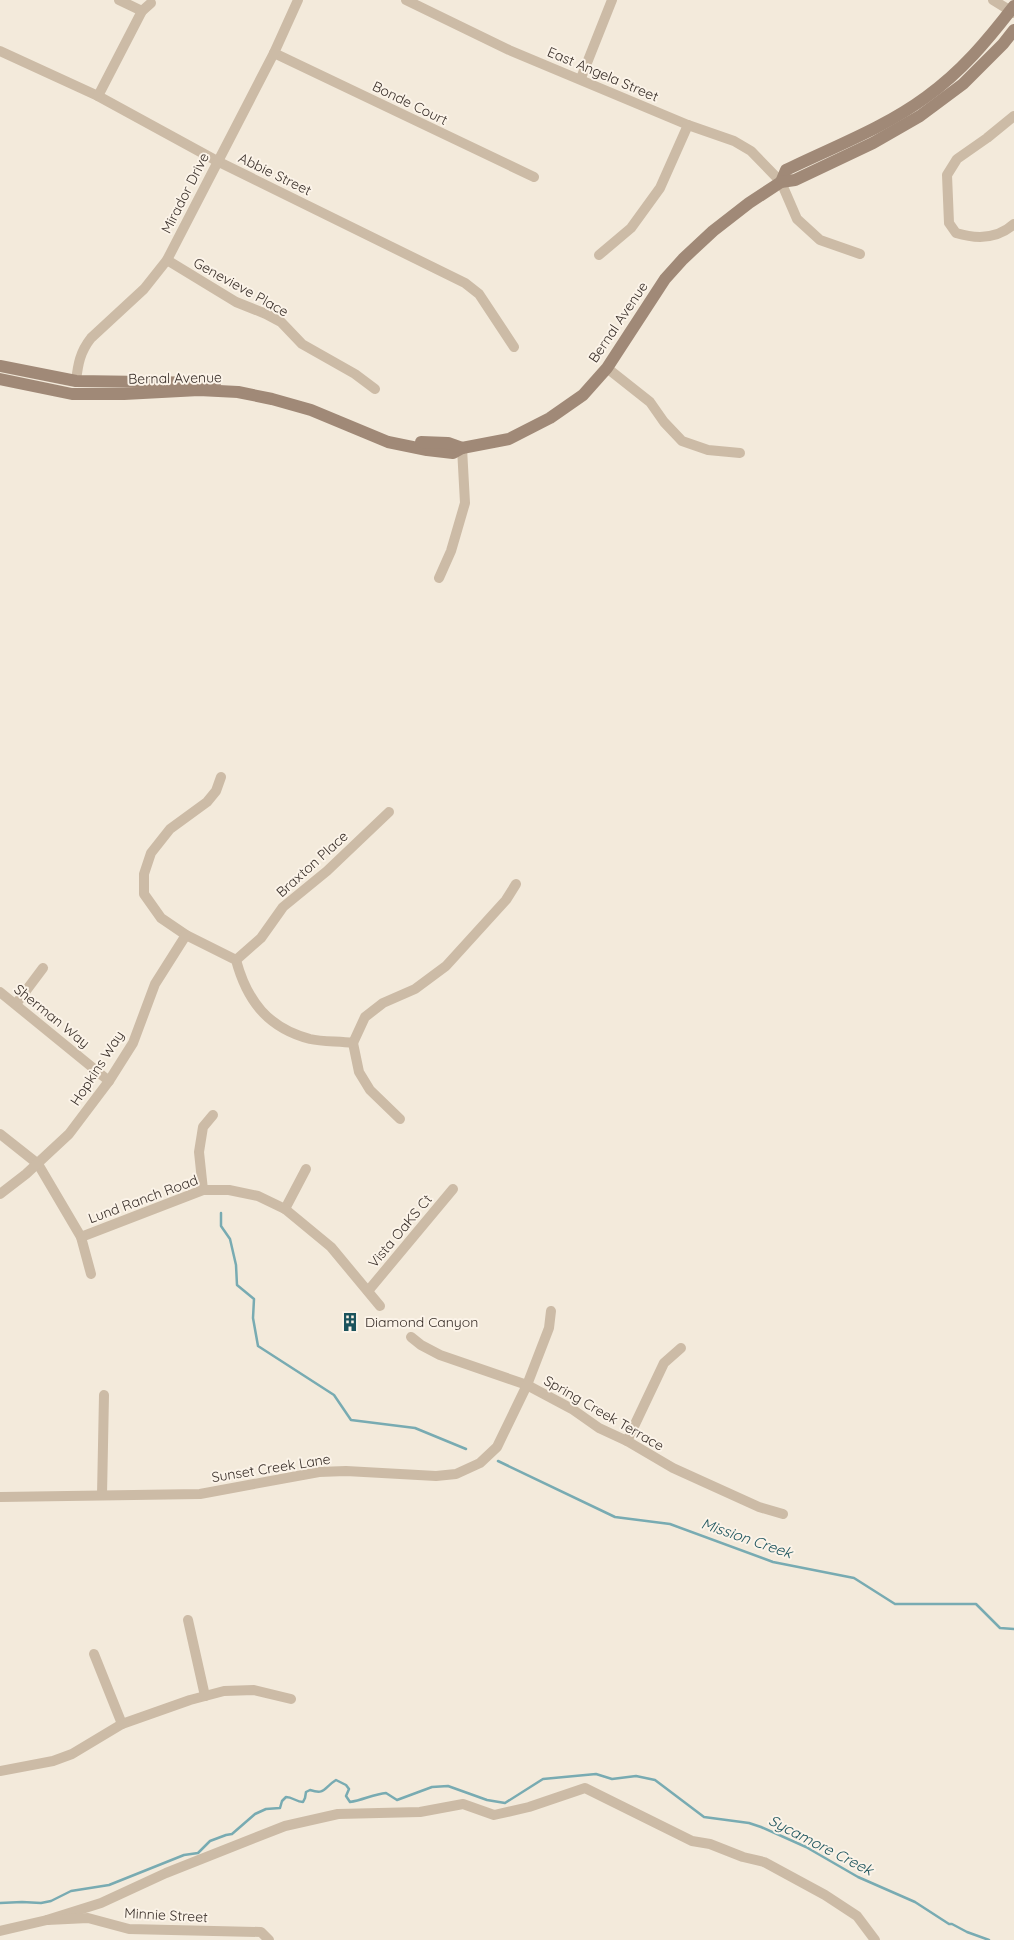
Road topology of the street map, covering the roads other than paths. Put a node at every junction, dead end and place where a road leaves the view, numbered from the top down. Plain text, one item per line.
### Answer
1 (119, 0) edge
2 (298, 0) edge
3 (406, 0) edge
4 (612, 0) edge
5 (993, 0) edge
6 (151, 3) dead end
7 (1013, 10) edge
8 (142, 11) junction
9 (1014, 30) edge
10 (0, 51) edge
11 (274, 53) junction
12 (581, 78) junction
13 (98, 96) junction
14 (1014, 116) edge
15 (688, 125) junction
16 (217, 161) junction
17 (534, 178) dead end
18 (781, 182) junction
19 (1014, 224) edge
20 (860, 254) dead end
21 (599, 255) dead end
22 (167, 260) junction
23 (514, 347) dead end
24 (0, 366) edge
25 (607, 368) junction
26 (0, 379) edge
27 (76, 381) junction
28 (375, 389) dead end
29 (462, 448) junction
30 (740, 453) dead end
31 (439, 578) dead end
32 (221, 777) dead end
33 (389, 812) dead end
34 (516, 884) dead end
35 (186, 935) junction
36 (236, 960) junction
37 (43, 968) dead end
38 (0, 992) edge
39 (16, 1004) junction
40 (353, 1043) junction
41 (109, 1081) junction
42 (213, 1115) dead end
43 (400, 1119) dead end
44 (0, 1134) edge
45 (38, 1164) junction
46 (306, 1169) dead end
47 (453, 1189) dead end
48 (203, 1190) junction
49 (0, 1194) edge
50 (285, 1209) junction
51 (81, 1237) junction
52 (90, 1274) dead end
53 (368, 1291) junction
54 (380, 1306) dead end
55 (552, 1311) dead end
56 (411, 1337) dead end
57 (681, 1348) dead end
58 (527, 1385) junction
59 (104, 1396) dead end
60 (627, 1441) junction
61 (102, 1495) junction
62 (0, 1496) edge
63 (783, 1514) dead end
64 (188, 1620) dead end
65 (94, 1654) dead end
66 (205, 1696) junction
67 (291, 1699) dead end
68 (122, 1724) junction
69 (0, 1771) edge
70 (48, 1920) junction
71 (0, 1931) edge
72 (269, 1940) edge
73 (874, 1940) edge

1 - 8 street
2 - 11 street, Mirador Drive
3 - 12 street, East Angela Street
4 - 12 street
5 - 7 street
6 - 8 street
7 - 18 main road, Bernal Avenue
8 - 13 street
9 - 18 main road, Bernal Avenue
10 - 13 street, Abbie Street
11 - 16 street, Mirador Drive
11 - 17 street, Bonde Court
12 - 15 street, East Angela Street
13 - 16 street, Abbie Street
14 - 19 street
15 - 18 street, East Angela Street
15 - 21 street
16 - 22 street, Mirador Drive
16 - 23 street, Abbie Street
18 - 20 street
18 - 25 main road, Bernal Avenue
22 - 27 street, Mirador Drive
22 - 28 street, Genevieve Place
24 - 27 main road, Bernal Avenue
25 - 29 main road, Bernal Avenue
25 - 30 street
26 - 29 main road, Bernal Avenue
27 - 29 main road, Bernal Avenue
29 - 31 street
32 - 35 street
33 - 36 street, Braxton Place
34 - 40 street
35 - 36 street
35 - 41 street, Hopkins Way
36 - 40 street
37 - 39 street
38 - 39 street, Sherman Way
39 - 41 street, Sherman Way
40 - 43 street
41 - 45 street, Hopkins Way
42 - 48 street
44 - 45 street
45 - 49 street, Hopkins Way
45 - 51 street
46 - 50 street
47 - 53 street, Vista OaKS Ct
48 - 50 street, Lund Ranch Road
48 - 51 street, Lund Ranch Road
50 - 53 street, Lund Ranch Road
51 - 52 street
53 - 54 street, Lund Ranch Road
55 - 58 street, Sunset Creek Lane
56 - 58 street, Spring Creek Terrace
57 - 60 street
58 - 60 street, Spring Creek Terrace
58 - 61 street, Sunset Creek Lane
59 - 61 street
60 - 63 street, Spring Creek Terrace
61 - 62 street, Sunset Creek Lane
64 - 66 street
65 - 68 street
66 - 67 street
66 - 68 street
68 - 69 street
70 - 71 street, Minnie Street
70 - 72 street, Minnie Street
70 - 73 street

